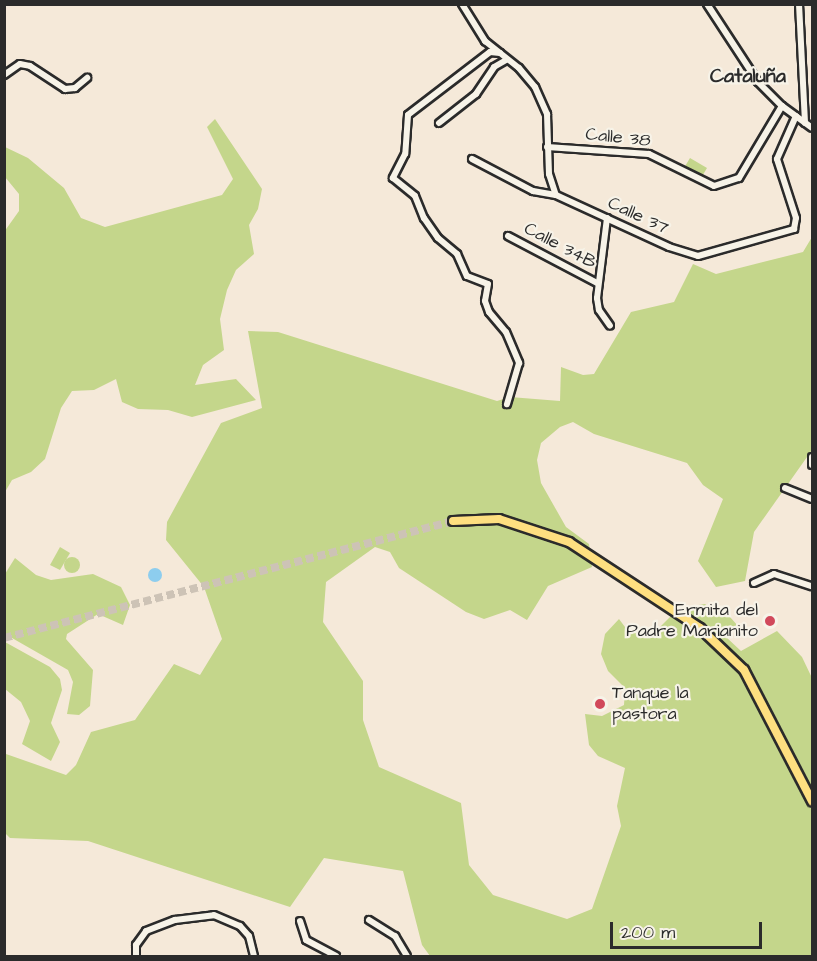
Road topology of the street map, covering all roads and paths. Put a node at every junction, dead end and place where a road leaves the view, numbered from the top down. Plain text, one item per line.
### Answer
1 (462, 4) edge
2 (707, 4) edge
3 (799, 4) edge
4 (500, 53) junction
5 (506, 60) junction
6 (4, 75) edge
7 (87, 78) dead end
8 (782, 106) junction
9 (796, 116) junction
10 (439, 123) dead end
11 (805, 123) junction
12 (813, 128) edge
13 (547, 147) junction
14 (472, 159) dead end
15 (556, 195) junction
16 (607, 219) junction
17 (508, 236) dead end
18 (597, 283) junction
19 (610, 326) dead end
20 (507, 404) dead end
21 (813, 457) edge
22 (813, 465) edge
23 (785, 488) dead end
24 (813, 499) edge
25 (453, 521) tunnel mouth
26 (754, 583) dead end
27 (813, 586) edge
28 (813, 801) edge
29 (369, 920) dead end
30 (300, 921) dead end
31 (136, 957) edge
32 (254, 957) edge
33 (336, 957) edge
34 (407, 957) edge

1 - 4 street
2 - 8 street
3 - 11 street
4 - 5 street
4 - 20 street
5 - 10 street
5 - 13 street
6 - 7 street
8 - 9 street
8 - 13 street, Calle 38
9 - 11 street
9 - 16 street, Calle 37
11 - 12 street
13 - 15 street
14 - 15 street, Calle 37
15 - 16 street, Calle 37
16 - 18 street
17 - 18 street, Calle 34B
18 - 19 street
21 - 22 street
23 - 24 street
25 - 28 main road
26 - 27 street
29 - 34 street
30 - 33 street
31 - 32 street

